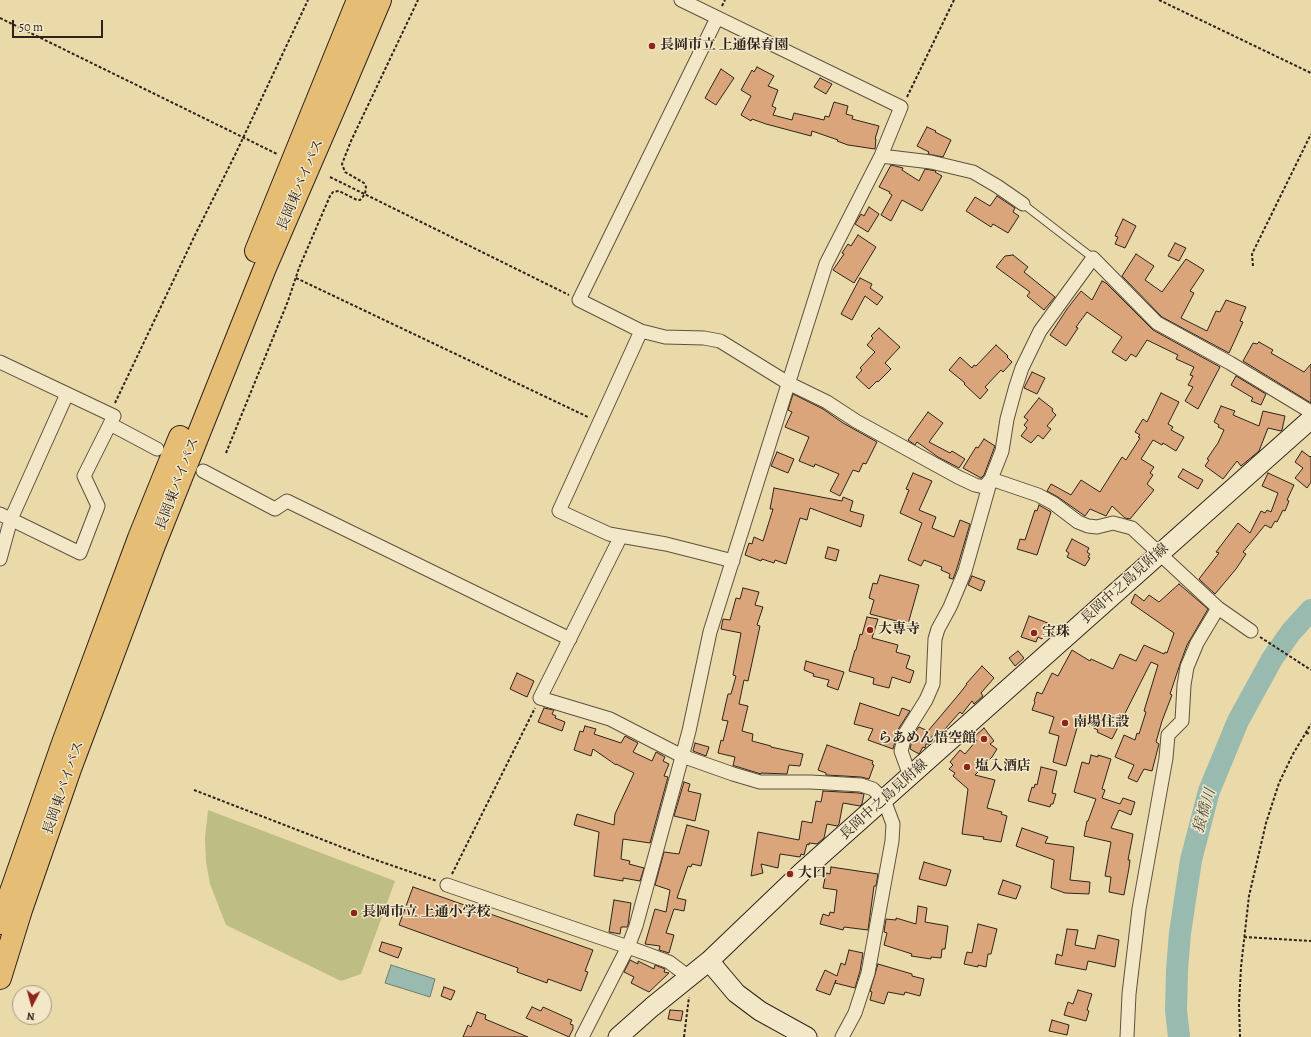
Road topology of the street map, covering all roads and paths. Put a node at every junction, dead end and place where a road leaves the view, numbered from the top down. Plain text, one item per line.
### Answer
1 (308, 0) edge
2 (358, 0) edge
3 (380, 0) edge
4 (418, 0) edge
5 (681, 0) edge
6 (954, 0) edge
7 (1159, 0) edge
8 (0, 18) edge
9 (717, 18) junction
10 (1311, 73) edge
11 (901, 107) junction
12 (1311, 134) edge
13 (244, 138) junction
14 (280, 156) dead end
15 (881, 156) junction
16 (330, 177) dead end
17 (365, 194) junction
18 (1023, 204) joint
19 (1093, 258) junction
20 (1252, 266) dead end
21 (296, 278) junction
22 (579, 300) junction
23 (641, 331) junction
24 (0, 362) edge
25 (788, 383) junction
26 (67, 394) junction
27 (1311, 412) edge
28 (1311, 419) edge
29 (112, 420) junction
30 (600, 422) junction
31 (157, 449) dead end
32 (226, 453) dead end
33 (203, 471) dead end
34 (991, 479) junction
35 (6, 517) edge
36 (620, 536) junction
37 (1159, 553) junction
38 (0, 559) edge
39 (733, 561) junction
40 (1218, 608) junction
41 (1251, 631) joint
42 (570, 639) junction
43 (1311, 670) edge
44 (540, 698) junction
45 (1311, 724) edge
46 (1306, 733) junction
47 (1311, 734) edge
48 (682, 756) junction
49 (910, 776) junction
50 (194, 790) dead end
51 (884, 800) junction
52 (6, 885) edge
53 (447, 885) junction
54 (0, 923) edge
55 (1244, 937) junction
56 (1311, 941) edge
57 (628, 947) junction
58 (709, 961) junction
59 (689, 977) junction
60 (0, 978) edge
61 (582, 1037) edge
62 (618, 1037) edge
63 (684, 1037) edge
64 (807, 1037) edge
65 (842, 1037) edge
66 (1127, 1037) edge
67 (1240, 1037) edge

1 - 13 path
2 - 52 highway, 長岡東バイパス
3 - 60 highway, 長岡東バイパス
4 - 17 path
5 - 9 street
6 - 11 path
7 - 10 path
8 - 13 path
9 - 11 street
9 - 22 street
11 - 15 street
12 - 20 path
13 - 14 path
13 - 29 path
15 - 18 street
15 - 25 street
16 - 17 path
17 - 21 path
17 - 22 path
18 - 19 lane
19 - 27 street
19 - 34 street
21 - 30 path
21 - 32 path
22 - 23 street
23 - 25 street
23 - 30 street
24 - 26 street
25 - 34 street
25 - 39 street
26 - 29 street
26 - 35 street
28 - 37 main road, 長岡中之島見附線
29 - 31 street
29 - 35 street
30 - 36 street
33 - 42 street
34 - 37 street
34 - 49 street
35 - 38 street
36 - 39 street
36 - 42 street
37 - 40 street
37 - 49 main road, 長岡中之島見附線
39 - 48 street
40 - 41 street
40 - 66 street
41 - 43 path
42 - 44 street
44 - 48 street
44 - 53 path
45 - 46 path
46 - 47 path
46 - 55 path
48 - 51 street
48 - 57 street
49 - 51 main road, 長岡中之島見附線
50 - 53 path
51 - 58 main road, 長岡中之島見附線
51 - 65 street
52 - 54 highway, 長岡東バイパス
53 - 57 street
55 - 56 path
55 - 67 path
57 - 59 street
57 - 61 street
58 - 59 main road, 長岡中之島見附線
58 - 64 main road
59 - 62 main road, 長岡中之島見附線
59 - 63 path

